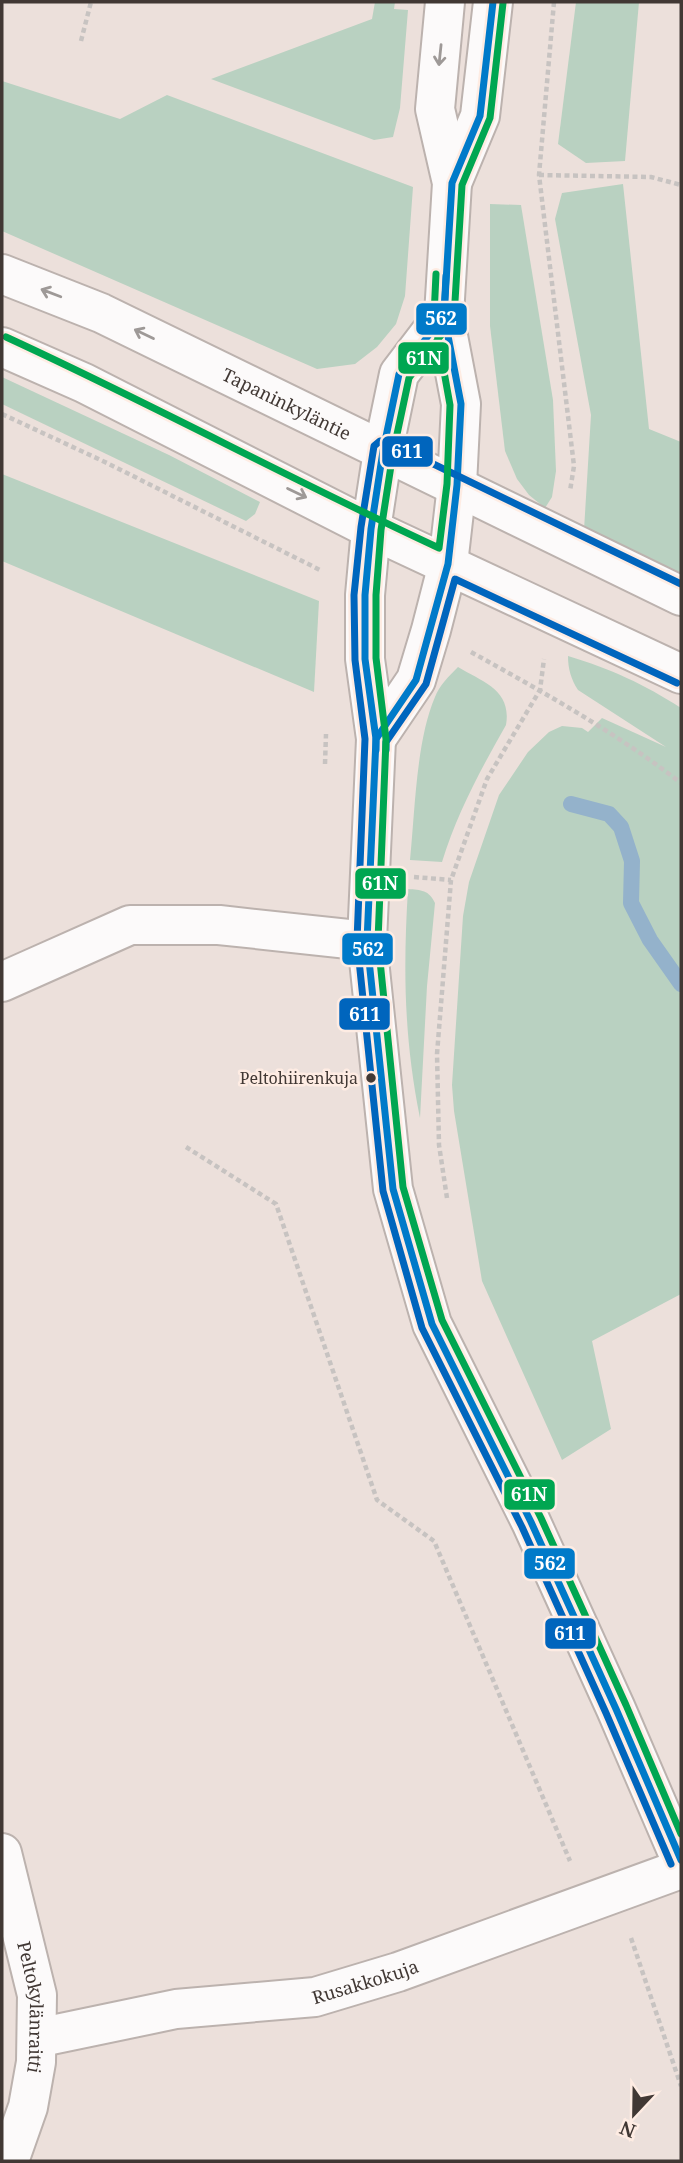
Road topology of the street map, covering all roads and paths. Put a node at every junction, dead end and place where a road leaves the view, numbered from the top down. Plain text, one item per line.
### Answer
1 (91, 2) edge
2 (445, 2) edge
3 (494, 2) edge
4 (554, 2) edge
5 (81, 41) dead end
6 (539, 175) junction
7 (452, 183) junction
8 (681, 185) edge
9 (2, 274) edge
10 (444, 315) junction
11 (2, 347) edge
12 (2, 414) edge
13 (383, 450) junction
14 (457, 485) junction
15 (570, 493) dead end
16 (371, 529) junction
17 (448, 564) junction
18 (318, 568) dead end
19 (681, 596) edge
20 (681, 674) edge
21 (376, 739) junction
22 (681, 783) edge
23 (367, 941) junction
24 (2, 982) edge
25 (186, 1147) dead end
26 (447, 1200) dead end
27 (2, 1853) edge
28 (681, 1860) edge
29 (681, 1869) edge
30 (602, 1899) junction
31 (37, 2038) junction
32 (681, 2086) edge
33 (9, 2161) edge

1 - 5 path
2 -> 7 street
3 - 7 street
4 - 6 path
6 - 8 path
6 - 15 path
7 - 10 street
13 -> 9 street, Tapaninkyläntie
10 - 13 street
10 - 14 street
11 -> 16 street
12 - 18 path
13 - 14 street, Tapaninkyläntie
13 - 16 street
14 - 17 street
14 - 19 street, Tapaninkyläntie
16 - 17 street
16 - 21 street
17 - 20 street
17 - 21 street
21 - 23 street
22 - 26 path
23 - 24 street
23 - 28 street
25 - 30 path
27 - 31 street, Peltokylänraitti
29 - 30 street, Rusakkokuja
30 - 31 street, Rusakkokuja
30 - 32 path
31 - 33 street, Peltokylänraitti

